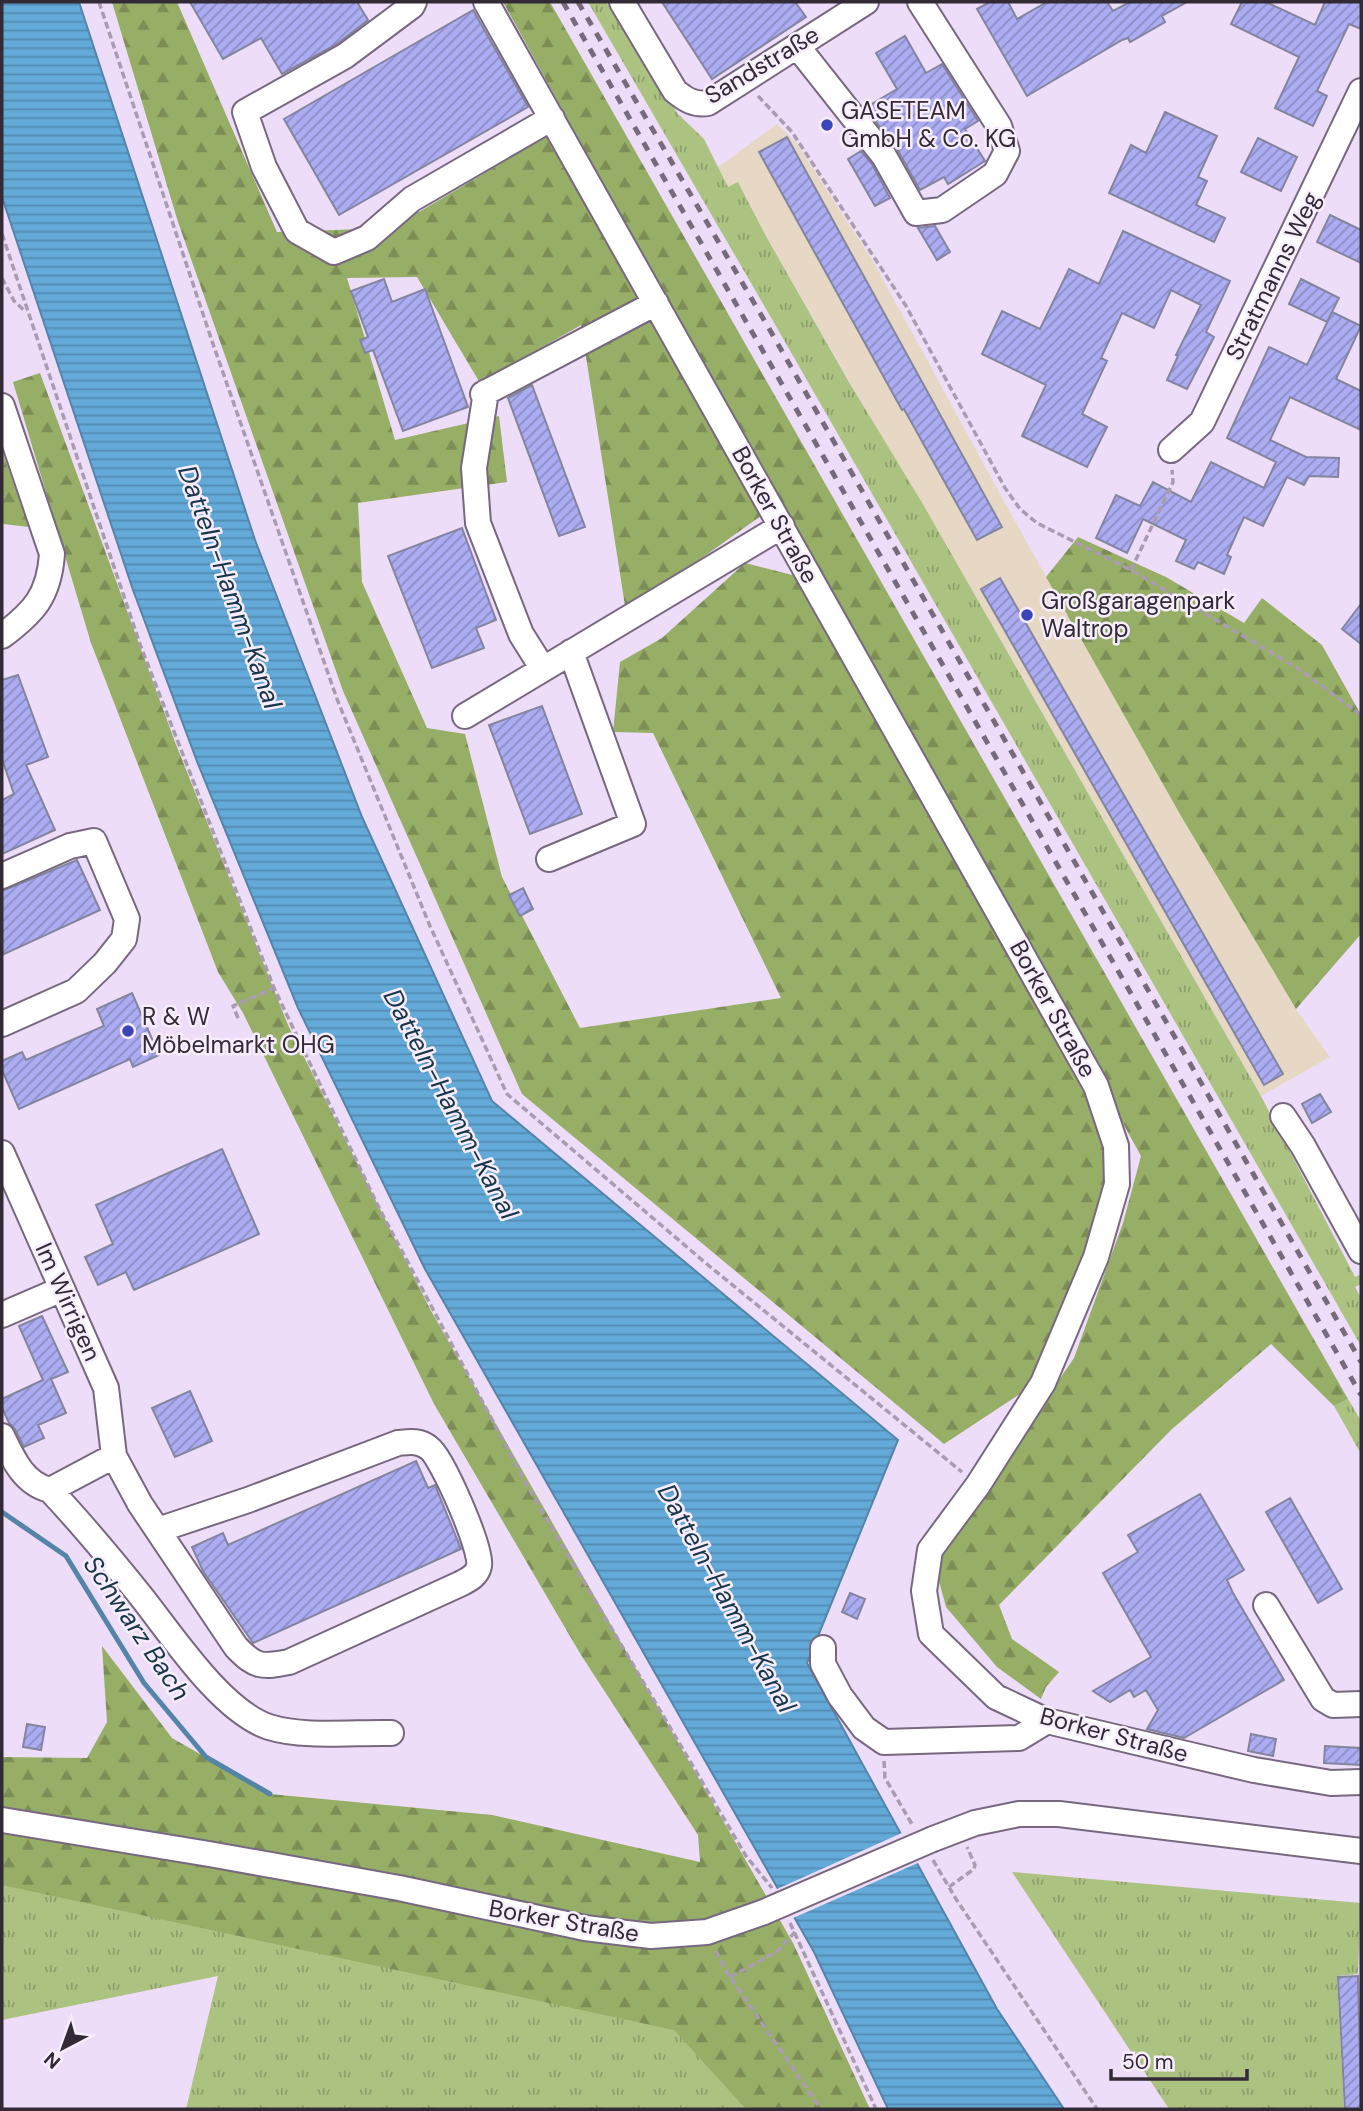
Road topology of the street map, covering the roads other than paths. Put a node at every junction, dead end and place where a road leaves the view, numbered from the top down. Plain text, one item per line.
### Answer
1 (414, 2) edge
2 (486, 2) edge
3 (622, 2) edge
4 (866, 2) edge
5 (920, 2) edge
6 (797, 46) junction
7 (1361, 91) edge
8 (552, 118) junction
9 (656, 303) junction
10 (2, 406) edge
11 (1171, 450) road end
12 (782, 526) junction
13 (2, 636) edge
14 (571, 652) junction
15 (543, 669) junction
16 (465, 716) dead end
17 (549, 859) dead end
18 (2, 876) edge
19 (2, 1024) edge
20 (1283, 1116) dead end
21 (2, 1153) edge
22 (1361, 1251) edge
23 (62, 1289) junction
24 (2, 1315) edge
25 (2, 1436) edge
26 (114, 1457) junction
27 (50, 1490) junction
28 (158, 1530) junction
29 (1266, 1605) dead end
30 (823, 1648) dead end
31 (1361, 1704) edge
32 (1047, 1721) junction
33 (391, 1732) dead end
34 (1361, 1782) edge
35 (2, 1820) edge
36 (1361, 1851) edge

1 - 8 street
2 - 8 street, Borker Straße
3 - 6 street, Sandstraße
4 - 6 street, Sandstraße
5 - 6 street
7 - 11 street, Stratmanns Weg
8 - 9 street, Borker Straße
9 - 12 street, Borker Straße
9 - 15 street
10 - 13 street
12 - 14 street
12 - 32 street, Borker Straße
14 - 15 street
14 - 17 street
15 - 16 street
18 - 19 street
20 - 22 street
21 - 23 street, Im Wirrigen
23 - 24 street
23 - 26 street, Im Wirrigen
25 - 27 street
26 - 27 street
26 - 28 street
27 - 33 street
28 - 28 street
29 - 31 street
30 - 32 street
32 - 34 street, Borker Straße
35 - 36 street, Borker Straße, bridge

